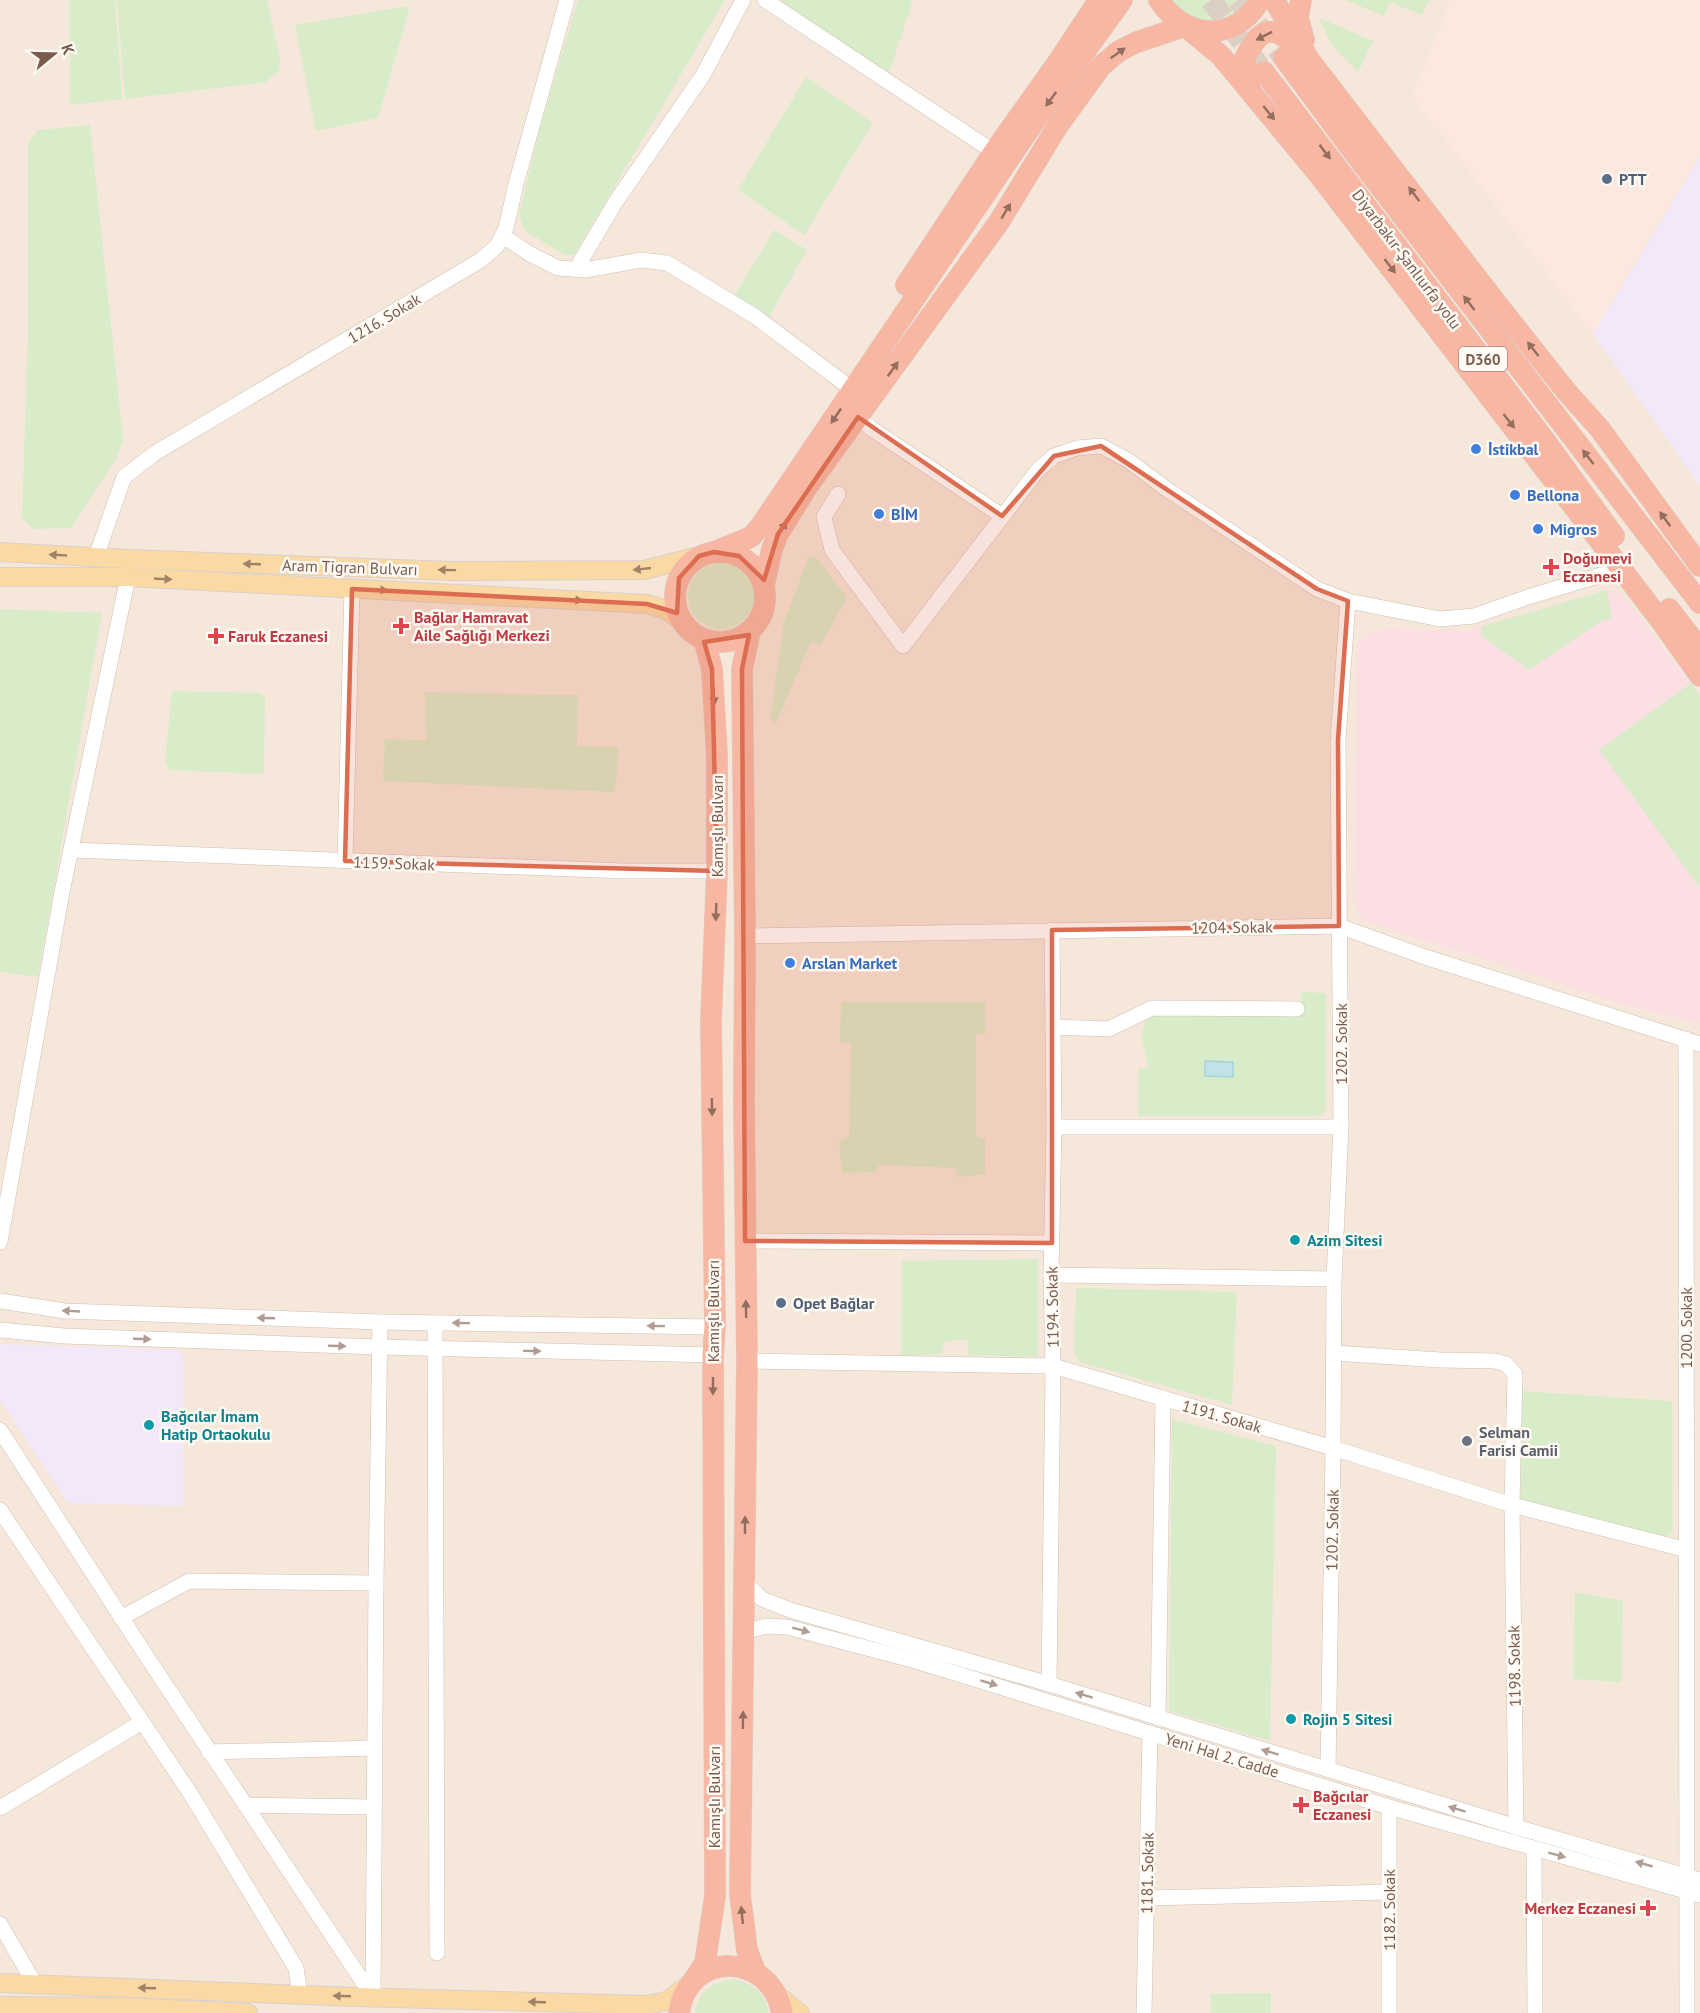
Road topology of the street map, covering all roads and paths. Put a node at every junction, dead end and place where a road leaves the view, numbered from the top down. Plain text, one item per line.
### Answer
1 (567, 0) edge
2 (743, 0) edge
3 (765, 0) edge
4 (1099, 0) edge
5 (1122, 0) edge
6 (1159, 0) edge
7 (1260, 0) edge
8 (1274, 0) edge
9 (1301, 0) edge
10 (1185, 26) junction
11 (1284, 58) tunnel mouth
12 (1310, 61) junction
13 (1264, 72) tunnel mouth
14 (1252, 92) junction
15 (994, 152) junction
16 (503, 236) junction
17 (576, 269) junction
18 (858, 383) junction
19 (1566, 391) junction
20 (858, 417) junction
21 (838, 494) dead end
22 (1002, 516) junction
23 (0, 552) edge
24 (706, 554) junction
25 (96, 557) junction
26 (1627, 566) junction
27 (1700, 566) edge
28 (0, 577) edge
29 (128, 577) junction
30 (1682, 580) junction
31 (764, 585) junction
32 (352, 589) junction
33 (1348, 601) junction
34 (1700, 603) edge
35 (682, 621) junction
36 (750, 631) junction
37 (704, 639) junction
38 (1700, 649) edge
39 (1700, 676) edge
40 (71, 850) junction
41 (345, 861) junction
42 (717, 871) junction
43 (1339, 926) junction
44 (1052, 930) junction
45 (745, 936) junction
46 (1297, 1009) dead end
47 (1053, 1027) junction
48 (1693, 1042) edge
49 (1054, 1127) junction
50 (1341, 1127) junction
51 (745, 1241) junction
52 (0, 1242) edge
53 (1052, 1243) junction
54 (1051, 1275) junction
55 (1334, 1279) junction
56 (0, 1301) edge
57 (380, 1322) junction
58 (435, 1323) junction
59 (715, 1327) junction
60 (0, 1330) edge
61 (379, 1347) junction
62 (435, 1349) junction
63 (1334, 1353) junction
64 (713, 1355) junction
65 (747, 1361) junction
66 (1053, 1366) junction
67 (1163, 1399) junction
68 (0, 1430) edge
69 (1334, 1448) junction
70 (1512, 1505) junction
71 (0, 1510) edge
72 (1687, 1550) junction
73 (376, 1582) junction
74 (745, 1583) junction
75 (121, 1618) junction
76 (744, 1632) junction
77 (1049, 1684) junction
78 (1158, 1718) junction
79 (142, 1722) junction
80 (1150, 1732) junction
81 (374, 1748) junction
82 (209, 1752) junction
83 (1328, 1769) junction
84 (245, 1805) junction
85 (374, 1807) junction
86 (1389, 1807) junction
87 (0, 1808) edge
88 (1516, 1827) junction
89 (1534, 1849) junction
90 (1693, 1886) edge
91 (1389, 1892) junction
92 (1147, 1898) junction
93 (0, 1924) edge
94 (436, 1953) dead end
95 (755, 1971) junction
96 (693, 1981) junction
97 (0, 1983) edge
98 (35, 1984) junction
99 (300, 1994) junction
100 (373, 1997) junction
101 (780, 2004) edge
102 (0, 2006) edge
103 (248, 2013) edge
104 (679, 2013) edge
105 (800, 2013) edge
106 (1144, 2013) edge
107 (1389, 2013) edge
108 (1535, 2013) edge
109 (1687, 2013) edge

1 - 16 street, 1216. Sokak
2 - 17 street
3 - 15 street
4 - 15 highway
5 -> 18 highway
6 - 10 highway
7 - 10 highway
8 - 12 highway
9 - 12 highway
10 - 14 highway
20 -> 10 highway
30 -> 11 highway, Diyarbakır-Şanlıurfa yolu / D360
12 -> 14 highway
19 -> 12 highway
13 -> 26 highway, Diyarbakır-Şanlıurfa yolu / D360
14 -> 26 highway
15 - 18 highway
16 - 17 street
16 - 25 street, 1216. Sokak
17 - 18 street
18 -> 24 highway
27 -> 19 highway
19 - 30 highway
20 - 22 street
31 -> 20 highway
21 - 22 street
22 - 33 street
25 -> 23 main road, Aram Tigran Bulvarı
24 -> 25 main road, Aram Tigran Bulvarı
24 - 31 highway
24 - 35 highway
26 - 33 street
26 - 38 highway, Diyarbakır-Şanlıurfa yolu / D360
26 - 39 highway
28 - 29 main road
29 -> 32 main road
29 - 40 street
30 - 34 highway, Diyarbakır-Şanlıurfa yolu / D360
31 - 36 highway
32 -> 35 main road
32 - 41 street
33 - 43 street, 1202. Sokak
35 - 37 highway
36 - 37 highway
36 - 45 highway, Kamışlı Bulvarı
37 -> 42 highway, Kamışlı Bulvarı
40 - 41 street, 1159. Sokak
40 - 52 street
41 - 42 street, 1159. Sokak
42 -> 59 highway, Kamışlı Bulvarı
43 - 44 street, 1204. Sokak
43 - 48 street, 1204. Sokak
43 - 50 street, 1202. Sokak
44 - 45 street, 1204. Sokak
44 - 47 street, 1194. Sokak
45 - 51 highway, Kamışlı Bulvarı
46 - 47 street
47 - 49 street, 1194. Sokak
48 - 72 street, 1200. Sokak
49 - 50 street
49 - 53 street, 1194. Sokak
50 - 55 street, 1202. Sokak
51 - 53 street
65 -> 51 highway, Kamışlı Bulvarı
53 - 54 street, 1194. Sokak
54 - 55 street
54 - 66 street, 1194. Sokak
55 - 63 street, 1202. Sokak
57 -> 56 street
57 - 58 street
57 - 61 street
59 -> 58 street
58 - 62 street
59 - 64 highway, Kamışlı Bulvarı
60 -> 61 street
61 - 62 street
61 - 73 street
62 -> 64 street
62 - 94 street
63 - 69 street, 1202. Sokak
63 - 70 street, 1198. Sokak
64 -> 96 highway, Kamışlı Bulvarı
65 - 66 street, 1191. Sokak
74 -> 65 highway, Kamışlı Bulvarı
66 - 67 street, 1191. Sokak
66 - 77 street, 1194. Sokak
67 - 69 street, 1191. Sokak
67 - 78 street
68 - 75 street
69 - 70 street, 1191. Sokak
69 - 83 street, 1202. Sokak
70 - 72 street, 1191. Sokak
70 - 88 street, 1198. Sokak
71 - 79 street
72 - 90 street, 1200. Sokak
73 - 75 street
73 - 81 street
74 - 76 highway, Kamışlı Bulvarı
74 - 77 street
75 - 82 street
76 -> 80 street, Yeni Hal 2. Cadde
95 -> 76 highway, Kamışlı Bulvarı
78 -> 77 street
83 -> 78 street
79 - 87 street
79 - 99 street
80 - 86 street, Yeni Hal 2. Cadde
80 - 92 street, 1181. Sokak
81 - 82 street
81 - 85 street
82 - 84 street
88 -> 83 street
84 - 85 street
84 - 100 street
85 - 100 street
86 - 89 street, Yeni Hal 2. Cadde
86 - 91 street, 1182. Sokak
90 -> 88 street
89 -> 90 street, Yeni Hal 2. Cadde
89 - 108 street
90 - 109 street, 1200. Sokak
91 - 92 street
91 - 107 street, 1182. Sokak
92 - 106 street, 1181. Sokak
93 - 98 street
95 - 96 highway
95 - 101 highway
96 -> 100 main road
96 - 104 highway, Kamışlı Bulvarı
97 - 98 main road
99 -> 98 main road
100 -> 99 main road
101 - 105 main road
102 - 103 main road

